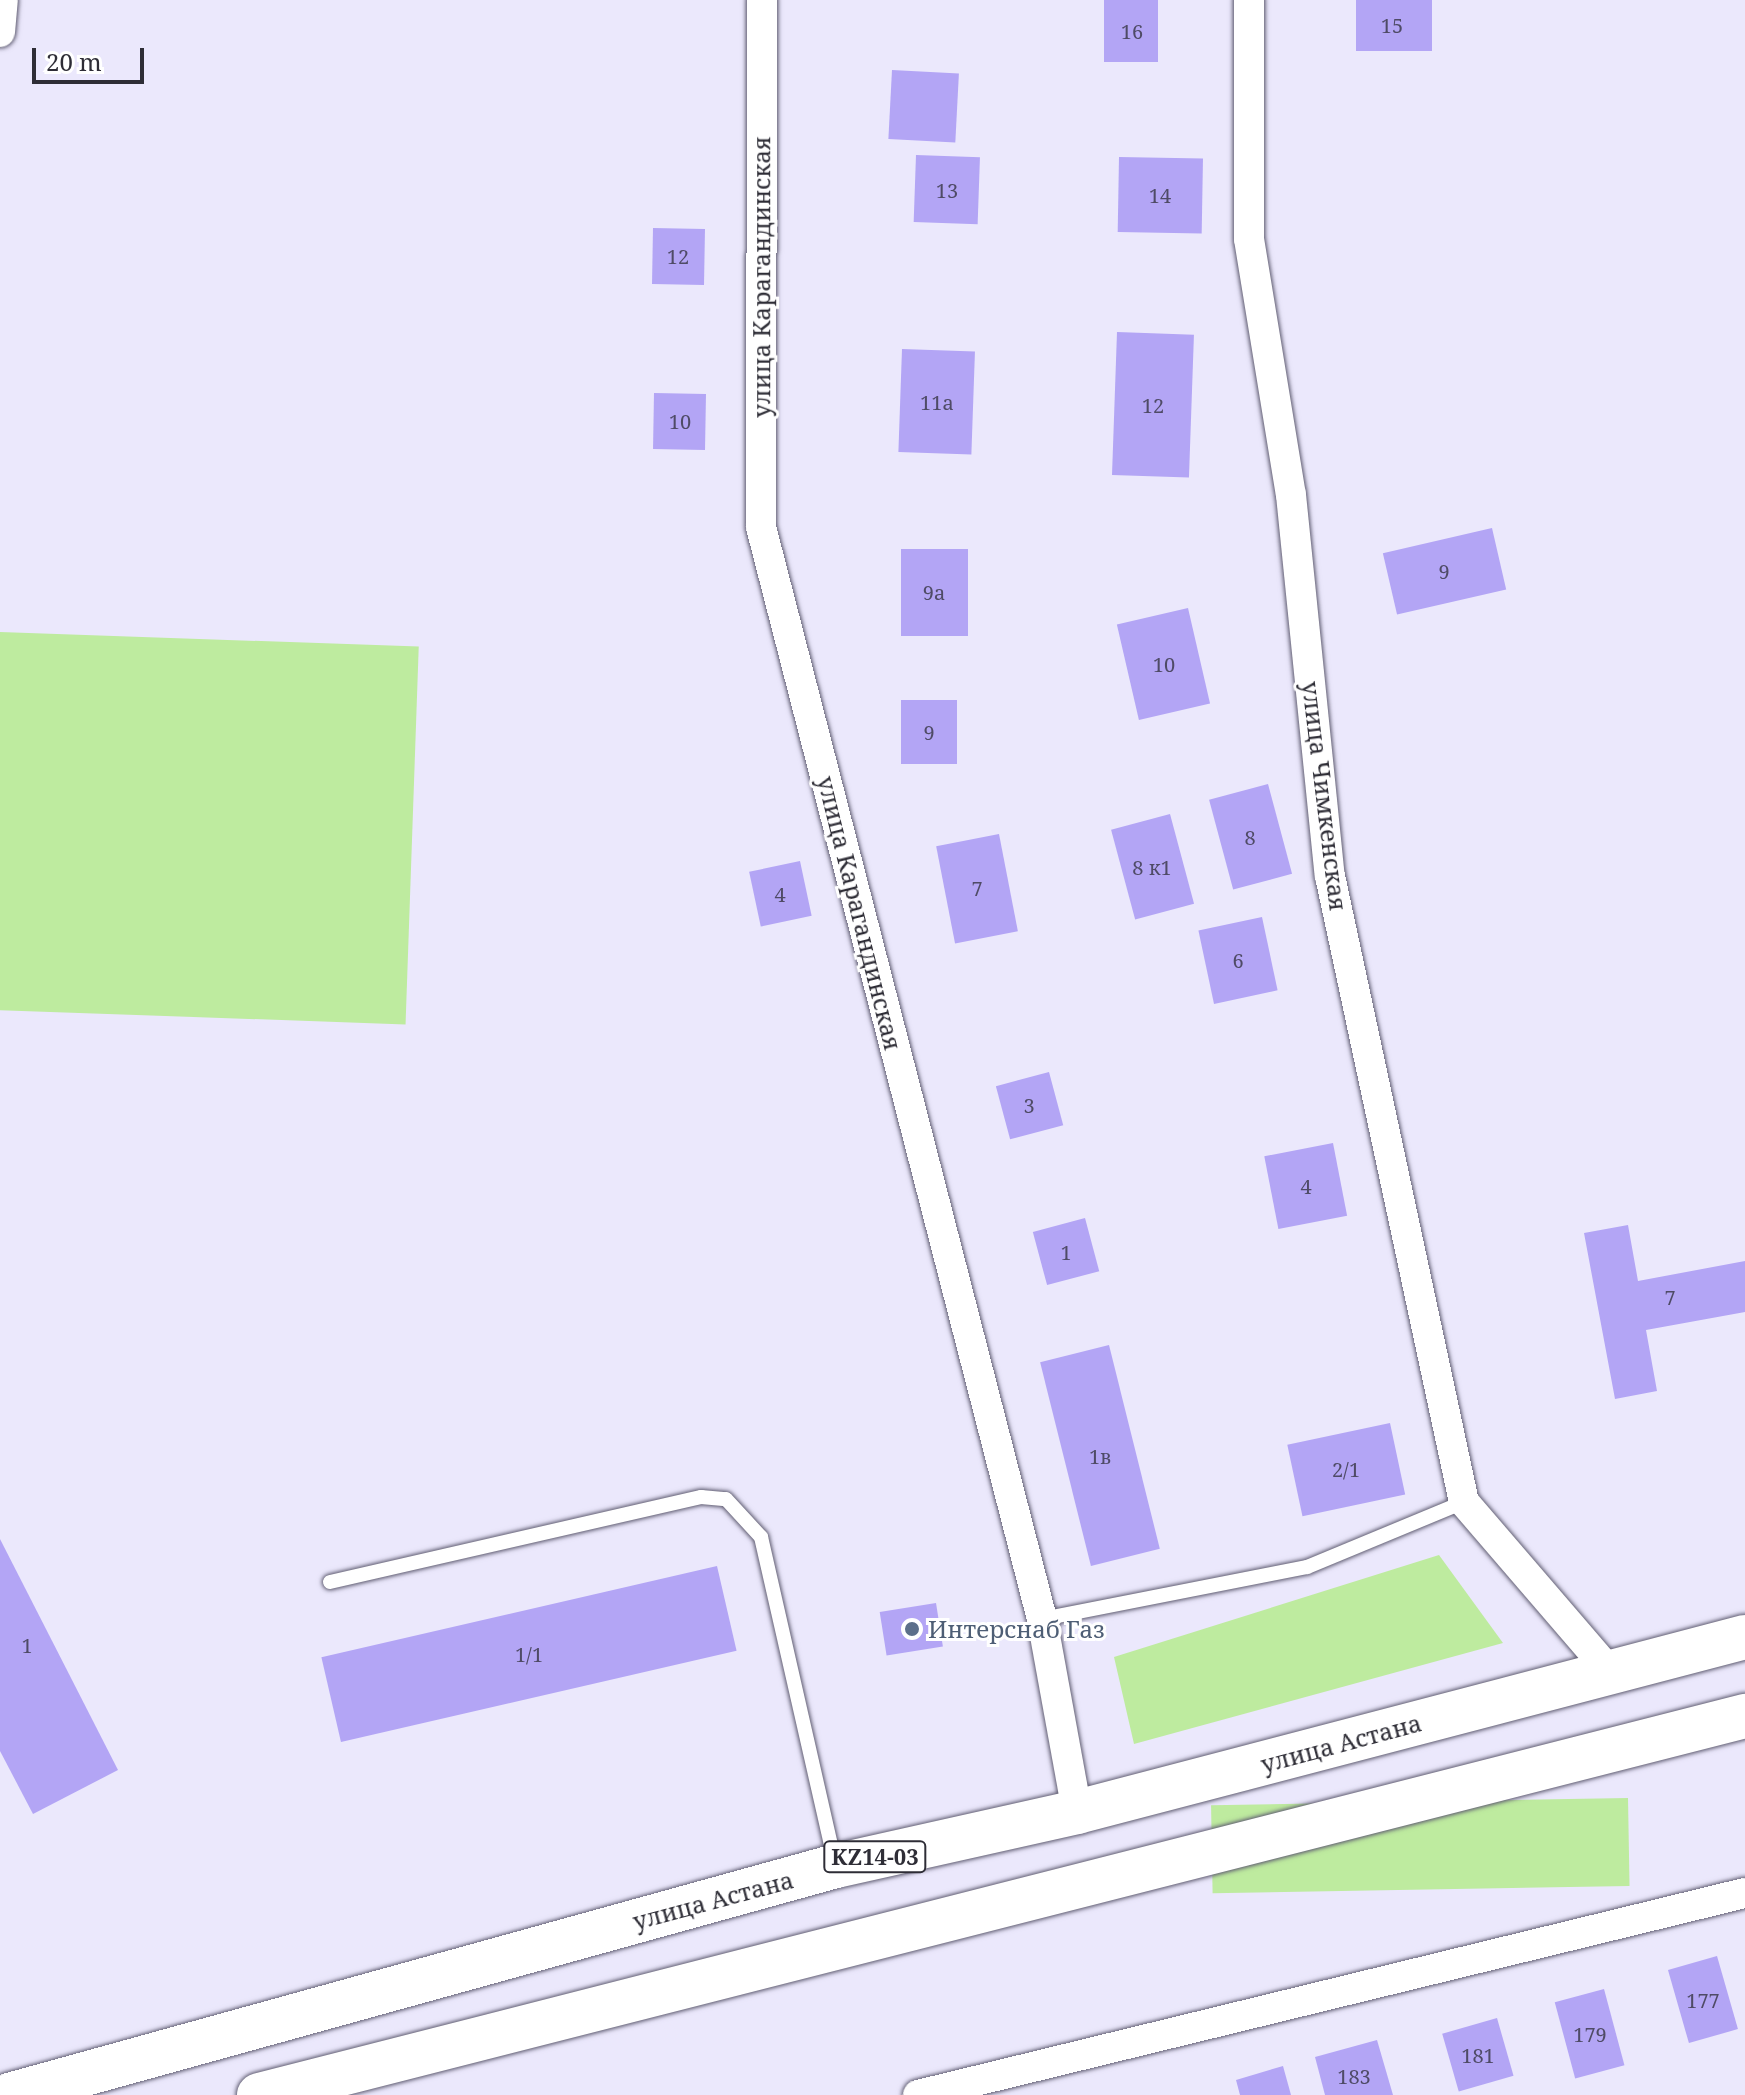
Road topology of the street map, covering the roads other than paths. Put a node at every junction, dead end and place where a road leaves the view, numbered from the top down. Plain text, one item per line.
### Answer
1 (3, 0) edge
2 (762, 0) edge
3 (1249, 0) edge
4 (0, 32) edge
5 (1464, 1502) junction
6 (330, 1582) dead end
7 (1042, 1619) junction
8 (1745, 1637) edge
9 (1611, 1673) junction
10 (1745, 1716) edge
11 (1077, 1812) junction
12 (836, 1866) junction
13 (1745, 1893) edge
14 (270, 2094) edge
15 (9, 2095) edge
16 (918, 2095) edge

1 - 4 street
2 - 7 street, улица Карагандинская
3 - 5 street, улица Чимкенская
5 - 7 lane
5 - 9 street, улица Чимкенская
6 - 12 lane
7 - 11 street, улица Карагандинская
8 - 9 main road, улица Астана / KZ14-03
9 - 11 main road, улица Астана / KZ14-03
10 - 14 main road
11 - 12 main road, улица Астана / KZ14-03
12 - 15 main road, улица Астана / KZ14-03
13 - 16 street

